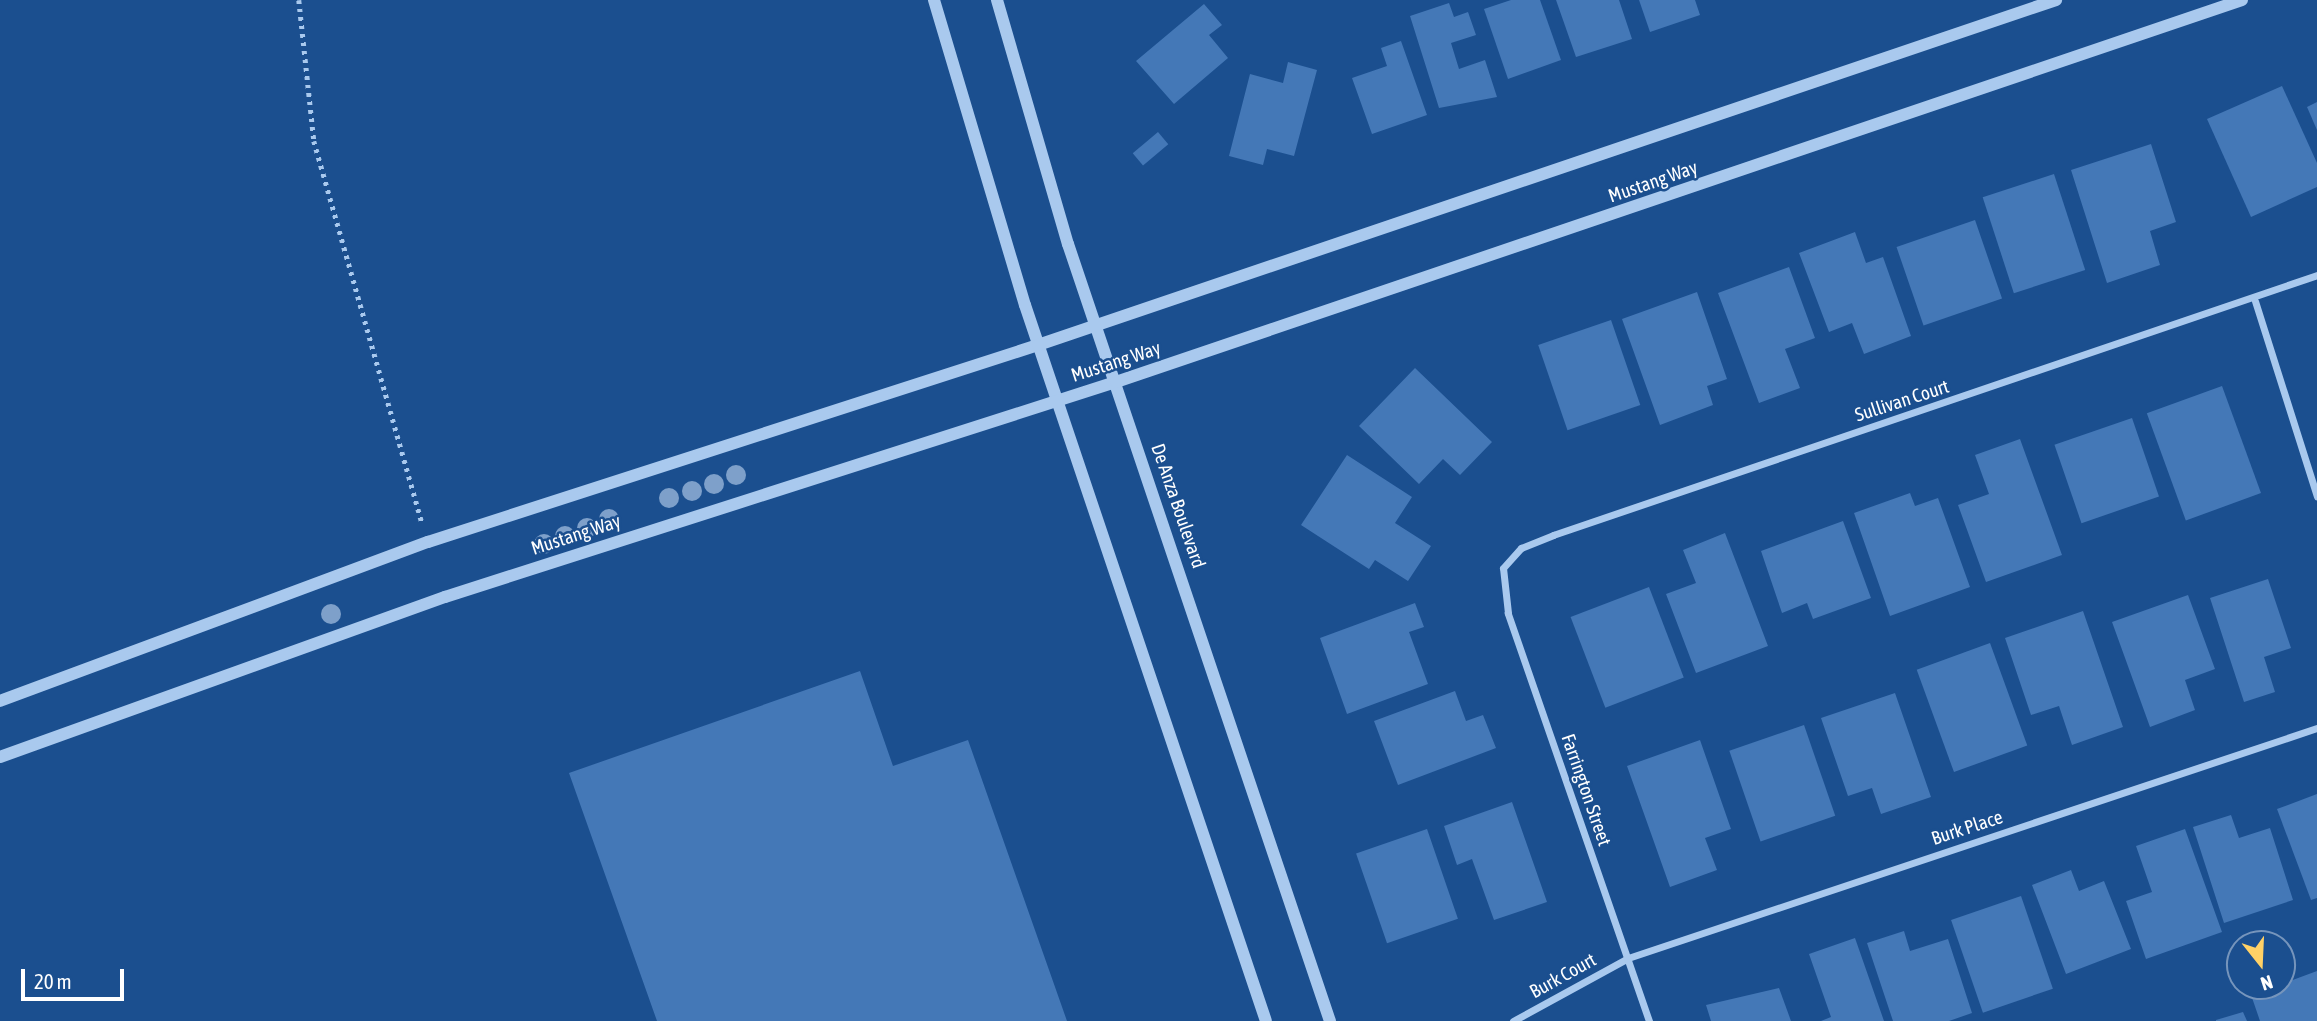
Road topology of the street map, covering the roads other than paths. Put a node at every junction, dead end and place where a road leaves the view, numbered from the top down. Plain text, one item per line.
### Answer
1 (934, 0) edge
2 (997, 0) edge
3 (2056, 0) edge
4 (2242, 0) edge
5 (2317, 275) edge
6 (2255, 301) junction
7 (1097, 325) junction
8 (1038, 345) junction
9 (1116, 382) junction
10 (1057, 401) junction
11 (2317, 496) edge
12 (1503, 568) joint
13 (0, 701) edge
14 (2317, 728) edge
15 (0, 757) edge
16 (1628, 958) junction
17 (1266, 1021) edge
18 (1330, 1021) edge
19 (1513, 1021) edge
20 (1649, 1021) edge

1 - 8 street
2 - 7 street, De Anza Boulevard
3 - 7 street, Mustang Way
4 - 9 street, Mustang Way
5 - 6 street, Sullivan Court
6 - 11 street
6 - 12 street, Sullivan Court
7 - 8 street, Mustang Way
7 - 9 street, De Anza Boulevard
8 - 10 street
8 - 13 street, Mustang Way
9 - 10 street, Mustang Way
9 - 18 street, De Anza Boulevard
10 - 15 street, Mustang Way
10 - 17 street
12 - 16 street, Farrington Street
14 - 16 street, Burk Place
16 - 19 street, Burk Court
16 - 20 street, Farrington Street

